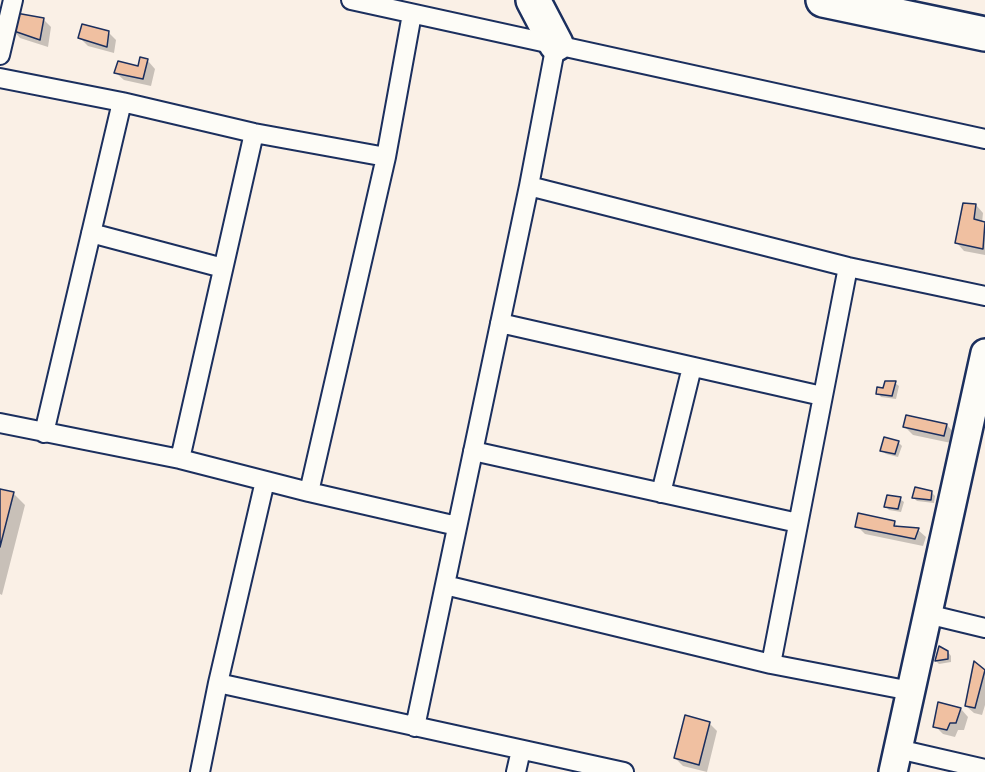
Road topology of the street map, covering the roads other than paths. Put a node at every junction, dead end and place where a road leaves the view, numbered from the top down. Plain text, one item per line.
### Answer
1 (13, 0) edge
2 (351, 0) edge
3 (533, 0) edge
4 (823, 0) edge
5 (412, 14) junction
6 (985, 34) edge
7 (556, 44) junction
8 (0, 55) edge
9 (0, 78) edge
10 (122, 102) junction
11 (254, 133) junction
12 (985, 139) edge
13 (386, 158) junction
14 (529, 186) junction
15 (91, 233) junction
16 (848, 267) junction
17 (223, 268) junction
18 (985, 296) edge
19 (500, 323) junction
20 (985, 353) edge
21 (692, 367) junction
22 (822, 396) junction
23 (0, 423) edge
24 (44, 434) junction
25 (473, 451) junction
26 (180, 459) junction
27 (265, 481) junction
28 (309, 492) junction
29 (661, 493) junction
30 (798, 523) junction
31 (457, 526) junction
32 (445, 585) junction
33 (927, 614) junction
34 (985, 628) edge
35 (771, 664) junction
36 (218, 683) junction
37 (910, 691) junction
38 (415, 727) junction
39 (521, 750) junction
40 (895, 760) edge
41 (985, 769) edge
42 (200, 772) edge
43 (516, 772) edge
44 (624, 772) edge

1 - 8 street
2 - 5 street
3 - 7 highway
4 - 6 highway
5 - 7 street
5 - 13 street
7 - 12 street
7 - 14 street
9 - 10 street
10 - 11 street
10 - 15 street
11 - 13 street
11 - 17 street
13 - 28 street
14 - 16 street
14 - 19 street
15 - 17 street
15 - 24 street
16 - 18 street
16 - 22 street
17 - 26 street
19 - 21 street
19 - 25 street
20 - 33 street
21 - 22 street
21 - 29 street
22 - 30 street
23 - 24 street
24 - 26 street
25 - 29 street
25 - 31 street
26 - 27 street
27 - 28 street
27 - 36 street
28 - 31 street
29 - 30 street
30 - 35 street
31 - 32 street
32 - 35 street
32 - 38 street
33 - 34 street
33 - 37 street
35 - 37 street
36 - 38 street
36 - 42 street
37 - 40 street
38 - 39 street
39 - 43 street
39 - 44 street
40 - 41 street

